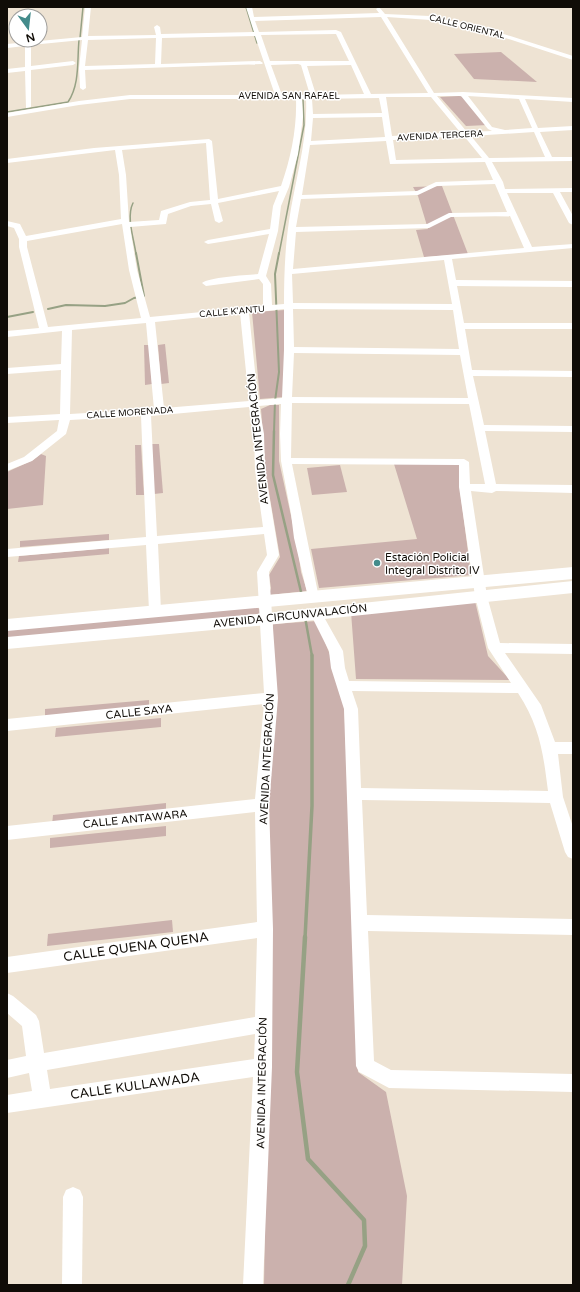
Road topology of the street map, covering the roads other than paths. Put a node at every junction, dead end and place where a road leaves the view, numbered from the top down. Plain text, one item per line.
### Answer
1 (88, 7) edge
2 (243, 7) edge
3 (249, 7) edge
4 (378, 7) edge
5 (382, 15) junction
6 (252, 19) junction
7 (157, 27) dead end
8 (254, 34) junction
9 (159, 36) junction
10 (85, 38) junction
11 (48, 42) edge
12 (28, 48) edge
13 (573, 58) edge
14 (73, 63) dead end
15 (260, 63) junction
16 (268, 63) junction
17 (353, 63) junction
18 (304, 64) junction
19 (158, 66) junction
20 (82, 68) junction
21 (27, 69) junction
22 (7, 71) edge
23 (83, 88) dead end
24 (432, 94) junction
25 (463, 94) junction
26 (368, 95) junction
27 (382, 95) junction
28 (275, 96) junction
29 (298, 96) junction
30 (311, 96) junction
31 (521, 97) junction
32 (573, 100) edge
33 (28, 107) dead end
34 (7, 115) edge
35 (386, 115) junction
36 (310, 116) junction
37 (573, 124) edge
38 (490, 128) junction
39 (535, 128) junction
40 (573, 128) edge
41 (464, 132) junction
42 (506, 132) junction
43 (389, 136) junction
44 (308, 141) junction
45 (118, 149) junction
46 (94, 150) junction
47 (7, 157) edge
48 (573, 158) edge
49 (549, 159) junction
50 (7, 161) edge
51 (488, 161) junction
52 (499, 182) junction
53 (285, 187) junction
54 (555, 190) junction
55 (573, 190) edge
56 (503, 191) junction
57 (297, 197) junction
58 (214, 201) junction
59 (512, 214) junction
60 (219, 221) dead end
61 (7, 223) edge
62 (126, 223) junction
63 (573, 223) edge
64 (292, 230) junction
65 (274, 231) junction
66 (23, 239) junction
67 (208, 242) dead end
68 (573, 246) edge
69 (529, 250) junction
70 (448, 258) junction
71 (288, 272) junction
72 (262, 276) junction
73 (206, 283) dead end
74 (453, 283) junction
75 (573, 284) edge
76 (277, 307) junction
77 (457, 307) junction
78 (244, 310) junction
79 (148, 320) junction
80 (460, 326) junction
81 (573, 326) edge
82 (67, 328) junction
83 (44, 330) junction
84 (7, 334) edge
85 (289, 350) junction
86 (465, 352) junction
87 (66, 367) junction
88 (7, 371) edge
89 (468, 373) junction
90 (573, 374) edge
91 (288, 400) junction
92 (473, 401) junction
93 (254, 404) junction
94 (159, 412) junction
95 (146, 413) junction
96 (65, 417) junction
97 (7, 420) edge
98 (479, 428) junction
99 (573, 429) edge
100 (286, 461) junction
101 (7, 468) edge
102 (465, 487) junction
103 (492, 488) junction
104 (573, 489) edge
105 (269, 530) junction
106 (152, 540) junction
107 (7, 553) edge
108 (573, 573) edge
109 (573, 587) edge
110 (480, 590) junction
111 (264, 602) junction
112 (307, 606) junction
113 (155, 611) junction
114 (267, 619) junction
115 (7, 625) edge
116 (7, 643) edge
117 (495, 648) junction
118 (573, 649) edge
119 (345, 686) junction
120 (522, 688) junction
121 (272, 698) junction
122 (7, 726) edge
123 (550, 748) junction
124 (573, 748) edge
125 (355, 794) junction
126 (556, 797) junction
127 (262, 805) junction
128 (7, 833) edge
129 (573, 852) edge
130 (360, 923) junction
131 (573, 927) edge
132 (265, 929) junction
133 (7, 965) edge
134 (7, 1002) edge
135 (263, 1024) junction
136 (36, 1063) junction
137 (263, 1067) junction
138 (7, 1070) edge
139 (573, 1083) edge
140 (42, 1099) junction
141 (7, 1104) edge
142 (73, 1197) dead end
143 (72, 1285) edge
144 (253, 1285) edge

1 - 10 street
2 - 8 street
3 - 6 street
4 - 5 street
5 - 6 street, CALLE ORIENTAL
5 - 13 street, CALLE ORIENTAL
5 - 24 street
6 - 8 street
7 - 9 street
8 - 9 street
8 - 15 street
8 - 16 street
8 - 17 street
9 - 10 street
9 - 19 street
10 - 11 street
10 - 20 street
12 - 21 street
14 - 21 street
15 - 19 street
15 - 28 street
16 - 18 street
16 - 28 street
17 - 18 street
17 - 26 street
18 - 30 street
19 - 20 street
20 - 23 street
21 - 22 street
21 - 33 street
24 - 25 street, AVENIDA SAN RAFAEL
24 - 27 street, AVENIDA SAN RAFAEL
24 - 41 street
25 - 31 street, AVENIDA SAN RAFAEL
25 - 38 street
26 - 27 street, AVENIDA SAN RAFAEL
26 - 30 street, AVENIDA SAN RAFAEL
27 - 35 street
28 - 29 street, AVENIDA SAN RAFAEL
28 - 34 street, AVENIDA SAN RAFAEL
29 - 30 street, AVENIDA SAN RAFAEL
29 - 53 street
30 - 36 street
31 - 32 street, AVENIDA SAN RAFAEL
31 - 39 street
35 - 36 street
35 - 43 street
36 - 44 street
37 - 39 street, AVENIDA TERCERA
38 - 39 street, AVENIDA TERCERA
38 - 41 street, AVENIDA TERCERA
38 - 42 street
39 - 40 street, AVENIDA TERCERA
39 - 42 street, AVENIDA TERCERA
39 - 49 street
41 - 42 street, AVENIDA TERCERA
41 - 43 street, AVENIDA TERCERA
41 - 51 street
43 - 44 street, AVENIDA TERCERA
43 - 51 street
44 - 57 street
45 - 46 street
45 - 58 street
45 - 62 street
46 - 47 street
46 - 50 street
48 - 49 street
49 - 51 street
51 - 52 street
52 - 56 street
52 - 57 street
53 - 58 street
53 - 65 street
54 - 55 street
54 - 56 street
54 - 63 street
56 - 59 street
57 - 64 street
58 - 60 street
58 - 62 street
59 - 64 street
59 - 69 street
61 - 66 street
62 - 66 street
62 - 79 street
64 - 71 street
65 - 67 street
65 - 72 street
66 - 83 street
68 - 69 street
69 - 70 street
70 - 71 street
70 - 74 street
71 - 76 street
72 - 73 street
72 - 76 street
74 - 75 street
74 - 77 street
76 - 77 street, CALLE K'ANTU
76 - 78 street, CALLE K'ANTU
76 - 85 street
77 - 80 street
78 - 79 street, CALLE K'ANTU
78 - 93 street, AVENIDA INTEGRACIÓN
79 - 82 street, CALLE K'ANTU
79 - 94 street
80 - 81 street
80 - 86 street
82 - 83 street, CALLE K'ANTU
82 - 87 street
83 - 84 street, CALLE K'ANTU
85 - 86 street
85 - 91 street
86 - 89 street
87 - 88 street
87 - 96 street
89 - 90 street
89 - 92 street
91 - 92 street, CALLE MORENADA
91 - 93 street, CALLE MORENADA
91 - 100 street
92 - 98 street
93 - 94 street, CALLE MORENADA
93 - 105 street, AVENIDA INTEGRACIÓN
94 - 95 street, CALLE MORENADA
95 - 96 street, CALLE MORENADA
95 - 106 street
96 - 97 street, CALLE MORENADA
96 - 101 street
98 - 99 street
98 - 103 street
100 - 102 street
100 - 112 street
102 - 103 street
102 - 110 street
103 - 104 street
105 - 106 street
105 - 111 street, AVENIDA INTEGRACIÓN
106 - 107 street
106 - 113 street
108 - 110 main road, AVENIDA CIRCUNVALACIÓN
109 - 110 main road, AVENIDA CIRCUNVALACIÓN
110 - 112 main road, AVENIDA CIRCUNVALACIÓN
110 - 117 street
111 - 112 main road, AVENIDA CIRCUNVALACIÓN
111 - 113 main road, AVENIDA CIRCUNVALACIÓN
111 - 114 street, AVENIDA INTEGRACIÓN
112 - 114 main road, AVENIDA CIRCUNVALACIÓN
112 - 119 street
113 - 115 main road, AVENIDA CIRCUNVALACIÓN
114 - 116 main road, AVENIDA CIRCUNVALACIÓN
114 - 121 street, AVENIDA INTEGRACIÓN
117 - 118 street
117 - 120 street
119 - 120 street
119 - 125 street
120 - 123 street
121 - 122 street, CALLE SAYA
121 - 127 street, AVENIDA INTEGRACIÓN
123 - 124 street
123 - 126 street
125 - 126 street
125 - 130 street
126 - 129 street
127 - 128 street, CALLE ANTAWARA
127 - 132 street, AVENIDA INTEGRACIÓN
130 - 131 street
130 - 139 street
132 - 133 street, CALLE QUENA QUENA
132 - 135 street, AVENIDA INTEGRACIÓN
134 - 136 street
135 - 136 street
135 - 137 street, AVENIDA INTEGRACIÓN
136 - 138 street
136 - 140 street
137 - 140 street, CALLE KULLAWADA
137 - 144 street, AVENIDA INTEGRACIÓN
140 - 141 street, CALLE KULLAWADA
142 - 143 street

